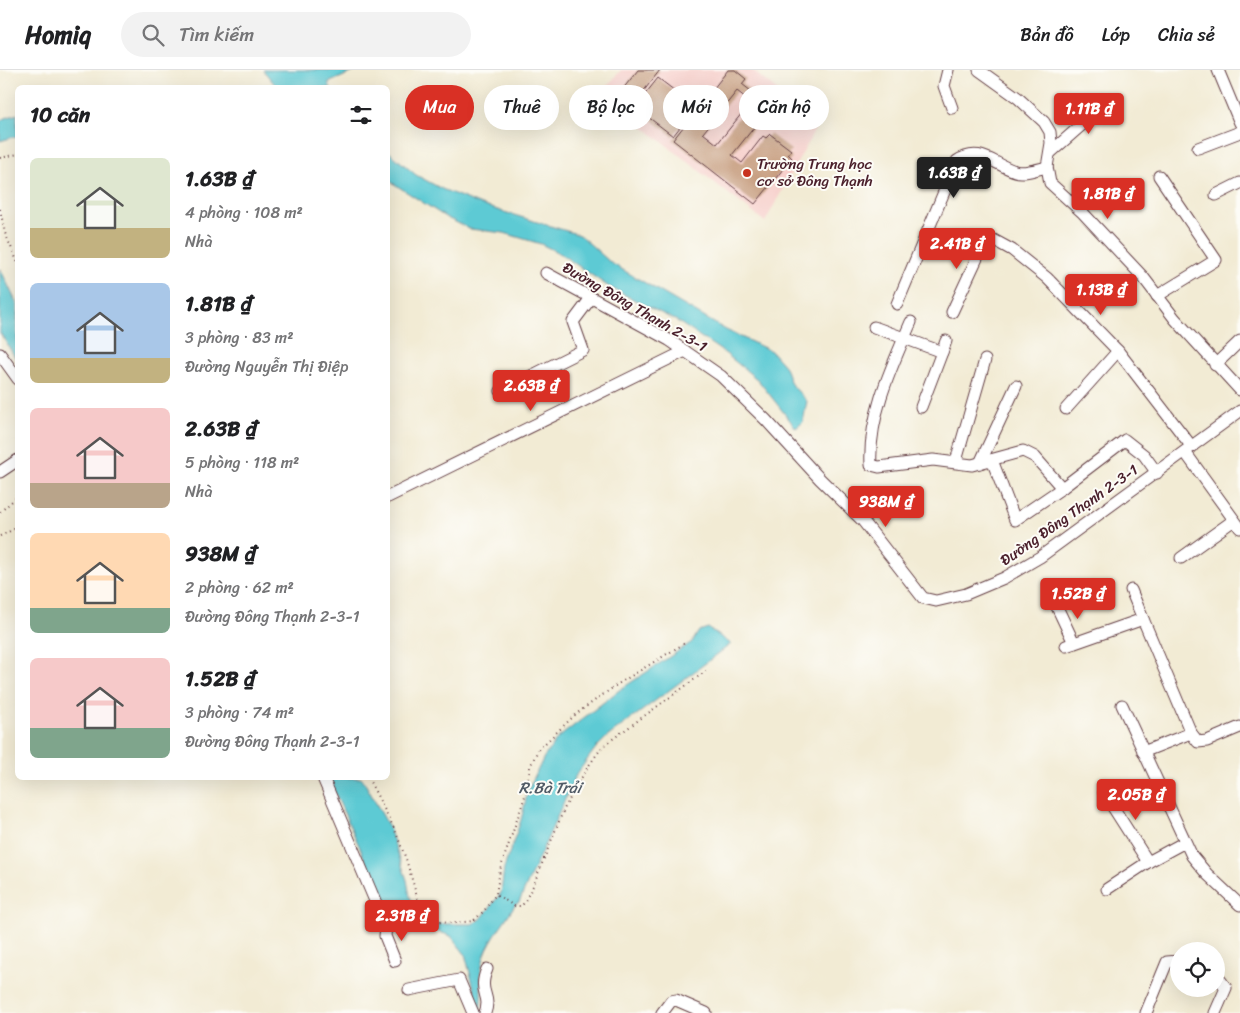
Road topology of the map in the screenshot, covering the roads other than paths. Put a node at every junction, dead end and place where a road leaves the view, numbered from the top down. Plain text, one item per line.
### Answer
1 (948, 70) edge
2 (978, 70) edge
3 (1218, 70) edge
4 (1110, 100) dead end
5 (952, 108) dead end
6 (1240, 123) edge
7 (1240, 132) edge
8 (1198, 148) dead end
9 (1050, 152) junction
10 (1047, 168) junction
11 (1159, 176) dead end
12 (1240, 183) edge
13 (1216, 195) dead end
14 (546, 273) dead end
15 (1157, 296) junction
16 (591, 298) junction
17 (897, 304) dead end
18 (952, 312) dead end
19 (911, 322) dead end
20 (874, 327) dead end
21 (904, 338) junction
22 (1240, 341) edge
23 (685, 351) junction
24 (1118, 351) junction
25 (0, 354) edge
26 (985, 360) dead end
27 (1215, 366) junction
28 (15, 376) edge
29 (1016, 386) dead end
30 (1240, 390) edge
31 (500, 391) dead end
32 (921, 407) dead end
33 (1066, 409) dead end
34 (1240, 411) edge
35 (1188, 450) junction
36 (956, 461) junction
37 (986, 461) junction
38 (15, 462) edge
39 (0, 472) edge
40 (1157, 473) junction
41 (1062, 488) junction
42 (390, 496) edge
43 (1237, 524) edge
44 (1181, 558) dead end
45 (1131, 590) dead end
46 (1065, 595) dead end
47 (1143, 619) junction
48 (1122, 705) dead end
49 (1240, 726) edge
50 (1191, 733) junction
51 (1143, 752) junction
52 (324, 780) edge
53 (1104, 793) dead end
54 (1185, 842) junction
55 (1148, 862) junction
56 (1108, 889) dead end
57 (1240, 906) edge
58 (395, 961) dead end
59 (1170, 962) edge
60 (486, 969) dead end
61 (409, 990) dead end
62 (1222, 997) edge
63 (473, 1013) edge
64 (486, 1013) edge
65 (662, 1013) edge
66 (706, 1013) edge
67 (1146, 1013) edge
68 (1215, 1013) edge

1 - 5 street
2 - 9 street
3 - 6 street
4 - 9 street
7 - 8 street
9 - 10 street
10 - 15 street
10 - 17 street
11 - 15 street
12 - 13 street
14 - 16 street, Đường Đông Thạnh 2-3-1
15 - 27 street
16 - 23 street, Đường Đông Thạnh 2-3-1
16 - 31 street
18 - 24 street
19 - 21 street
20 - 21 street
21 - 32 street
21 - 36 street
22 - 27 street
23 - 40 street, Đường Đông Thạnh 2-3-1
23 - 42 street
24 - 33 street
24 - 35 street
25 - 28 street
26 - 36 street
27 - 30 street
29 - 37 street
34 - 35 street, Đường Đông Thạnh 2-3-1
35 - 40 street, Đường Đông Thạnh 2-3-1
35 - 43 street
36 - 37 street
37 - 41 street
37 - 41 street
38 - 39 street
40 - 41 street
43 - 44 street
45 - 47 street
46 - 47 street
47 - 50 street
48 - 51 street
49 - 50 street
50 - 51 street
51 - 54 street
52 - 58 street
53 - 55 street
54 - 55 street
54 - 57 street
55 - 56 street
59 - 67 street
60 - 64 street
61 - 63 street
62 - 68 street
65 - 66 street

